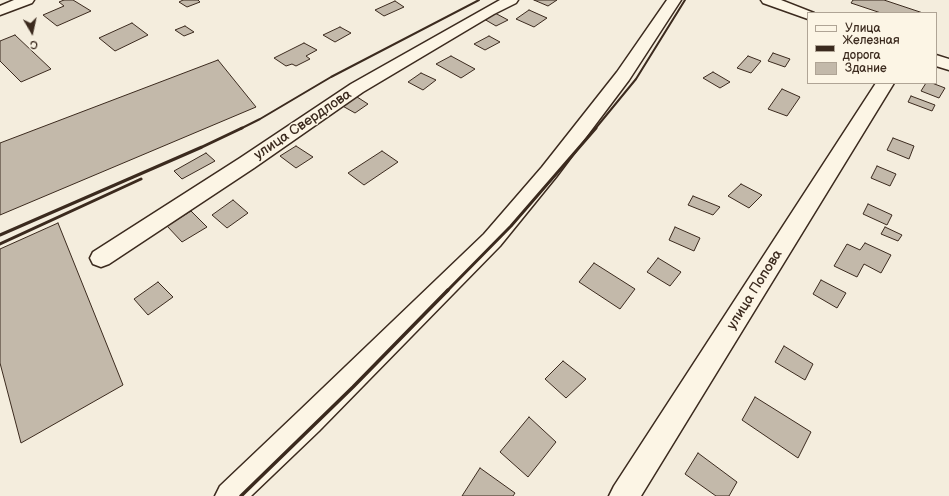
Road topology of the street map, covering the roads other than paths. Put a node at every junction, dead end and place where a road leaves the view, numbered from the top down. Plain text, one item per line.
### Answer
1 (27, 0) edge
2 (511, 0) edge
3 (674, 0) edge
4 (768, 0) edge
5 (0, 11) edge
6 (807, 14) edge
7 (937, 60) edge
8 (949, 65) edge
9 (884, 84) edge
10 (101, 258) dead end
11 (230, 496) edge
12 (624, 496) edge

1 - 5 street
2 - 10 street, улица Свердлова
3 - 11 street
4 - 6 street
7 - 8 street
9 - 12 street, улица Попова

